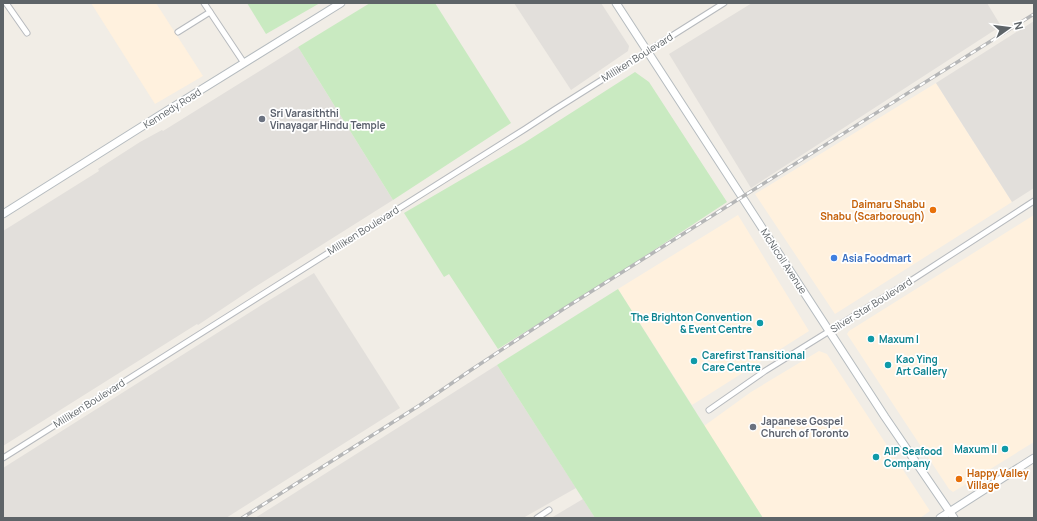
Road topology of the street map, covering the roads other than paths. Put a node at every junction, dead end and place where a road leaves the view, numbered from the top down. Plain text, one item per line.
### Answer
1 (6, 3) edge
2 (204, 3) edge
3 (341, 3) edge
4 (616, 3) edge
5 (724, 3) edge
6 (210, 12) junction
7 (178, 32) dead end
8 (27, 33) dead end
9 (647, 51) junction
10 (244, 63) junction
11 (1034, 201) edge
12 (3, 214) edge
13 (829, 331) junction
14 (709, 410) dead end
15 (3, 458) edge
16 (1034, 458) edge
17 (549, 510) dead end
18 (952, 515) edge
19 (537, 518) edge
20 (940, 518) edge

1 - 8 street
2 - 6 street
3 - 10 main road, Kennedy Road
4 - 9 main road, McNicoll Avenue
5 - 9 street, Milliken Boulevard
6 - 7 street
6 - 10 street
9 - 13 main road, McNicoll Avenue
9 - 15 street, Milliken Boulevard
10 - 12 main road, Kennedy Road
11 - 13 street, Silver Star Boulevard
13 - 14 street, Silver Star Boulevard
13 - 18 main road, McNicoll Avenue
16 - 18 main road
17 - 19 street
18 - 20 main road

